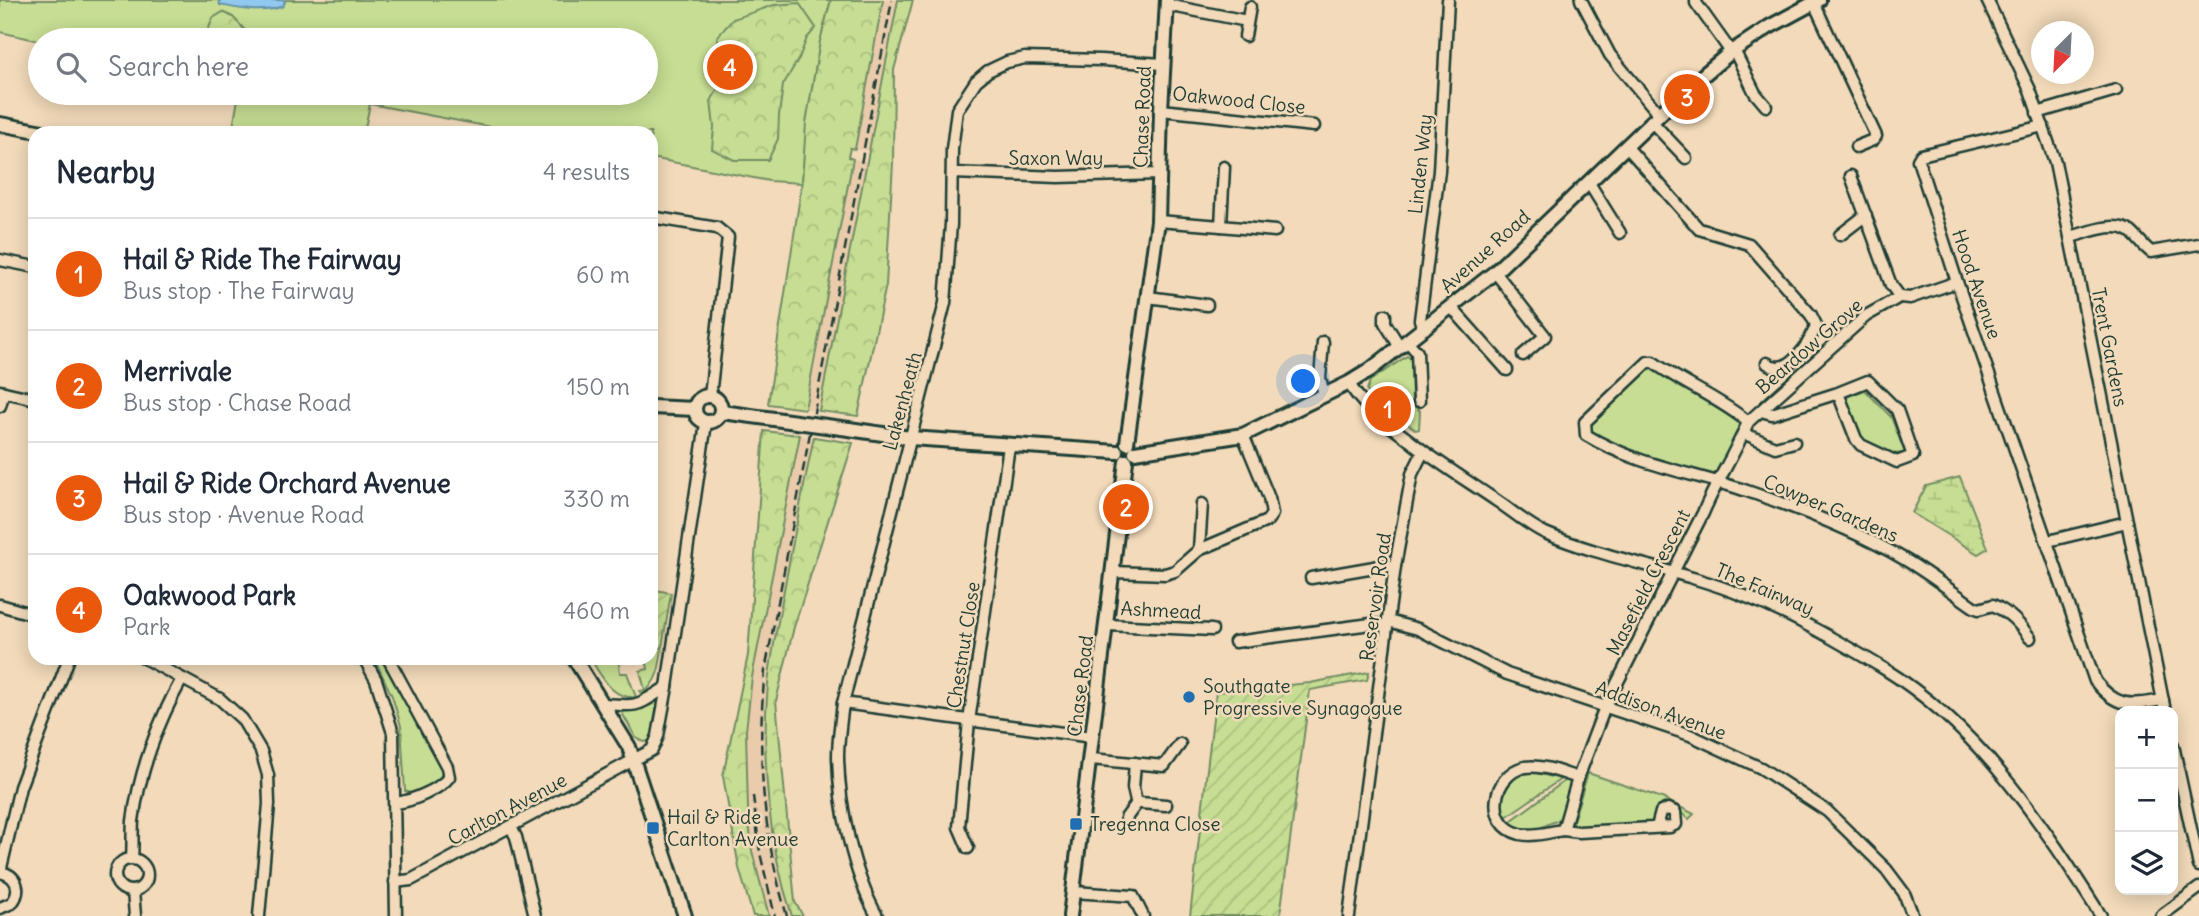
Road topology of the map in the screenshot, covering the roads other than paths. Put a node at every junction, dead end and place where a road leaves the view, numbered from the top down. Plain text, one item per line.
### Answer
1 (1448, 0) edge
2 (1581, 0) edge
3 (1696, 0) edge
4 (1987, 0) edge
5 (1816, 1) edge
6 (1167, 2) edge
7 (1250, 7) dead end
8 (1247, 21) junction
9 (1245, 36) dead end
10 (1733, 51) junction
11 (1163, 64) junction
12 (2116, 90) dead end
13 (1766, 106) dead end
14 (1161, 110) junction
15 (2037, 113) junction
16 (1655, 117) junction
17 (0, 124) edge
18 (1314, 126) dead end
19 (2043, 126) junction
20 (28, 129) edge
21 (1626, 146) junction
22 (1856, 147) dead end
23 (1686, 158) dead end
24 (1224, 167) dead end
25 (952, 173) junction
26 (1159, 174) junction
27 (1851, 176) dead end
28 (1589, 183) junction
29 (1867, 215) junction
30 (658, 218) edge
31 (1158, 221) junction
32 (1221, 226) junction
33 (1275, 231) dead end
34 (1620, 233) dead end
35 (1840, 235) dead end
36 (2070, 237) junction
37 (2199, 244) edge
38 (0, 260) edge
39 (28, 266) edge
40 (1495, 272) junction
41 (1957, 282) junction
42 (1148, 297) junction
43 (1896, 299) dead end
44 (1207, 304) dead end
45 (1452, 308) junction
46 (1385, 315) dead end
47 (1425, 329) junction
48 (1323, 342) dead end
49 (1404, 344) junction
50 (1523, 355) dead end
51 (1767, 363) dead end
52 (1507, 370) dead end
53 (1349, 383) junction
54 (2, 392) edge
55 (1839, 393) junction
56 (1324, 395) junction
57 (710, 396) junction
58 (28, 398) edge
59 (1419, 401) dead end
60 (0, 406) edge
61 (658, 407) edge
62 (695, 409) junction
63 (1761, 411) junction
64 (722, 412) junction
65 (1748, 422) junction
66 (706, 423) junction
67 (1743, 433) junction
68 (1243, 435) junction
69 (910, 438) junction
70 (1794, 442) dead end
71 (1009, 446) junction
72 (1126, 452) junction
73 (1423, 452) junction
74 (1717, 480) junction
75 (1202, 504) dead end
76 (2127, 522) junction
77 (2048, 541) junction
78 (1199, 550) junction
79 (1395, 566) junction
80 (1113, 572) junction
81 (1672, 572) junction
82 (1311, 578) dead end
83 (0, 605) edge
84 (28, 613) edge
85 (1387, 624) junction
86 (1108, 625) junction
87 (1212, 630) dead end
88 (2030, 638) dead end
89 (1235, 642) dead end
90 (66, 665) edge
91 (157, 665) edge
92 (368, 665) edge
93 (392, 665) edge
94 (579, 665) edge
95 (183, 679) junction
96 (667, 687) junction
97 (2163, 700) junction
98 (843, 703) junction
99 (604, 704) junction
100 (2164, 706) edge
101 (1605, 707) junction
102 (969, 721) junction
103 (1092, 737) junction
104 (1180, 744) dead end
105 (1091, 759) junction
106 (635, 761) junction
107 (1135, 763) junction
108 (2178, 768) edge
109 (1578, 778) junction
110 (396, 803) junction
111 (1138, 803) junction
112 (1166, 805) dead end
113 (1126, 818) dead end
114 (511, 827) junction
115 (1657, 827) dead end
116 (1563, 830) junction
117 (968, 848) dead end
118 (132, 859) junction
119 (2199, 866) edge
120 (0, 872) edge
121 (395, 882) junction
122 (2199, 888) edge
123 (133, 891) junction
124 (1073, 892) junction
125 (0, 908) edge
126 (135, 916) edge
127 (259, 916) edge
128 (396, 916) edge
129 (536, 916) edge
130 (685, 916) edge
131 (877, 916) edge
132 (1070, 916) edge
133 (1143, 916) edge
134 (1349, 916) edge
135 (1913, 916) edge
136 (2101, 916) edge
137 (2161, 916) edge

1 - 47 street, Linden Way
2 - 16 street
3 - 10 street
4 - 15 street, Trent Gardens
5 - 10 street, Avenue Road
5 - 22 street
6 - 8 street
6 - 11 street, Chase Road
7 - 8 street
8 - 9 street
10 - 13 street
10 - 16 street, Avenue Road
11 - 14 street, Chase Road
11 - 25 street, Lakenheath
12 - 15 street
14 - 18 street, Oakwood Close
14 - 26 street, Chase Road
15 - 19 street, Trent Gardens
16 - 21 street, Avenue Road
16 - 23 street
17 - 20 street
19 - 36 street, Trent Gardens
19 - 41 street, Hood Avenue
21 - 28 street, Avenue Road
21 - 51 street
24 - 32 street
25 - 26 street, Saxon Way
25 - 69 street, Lakenheath
26 - 31 street, Chase Road
27 - 29 street
28 - 34 street
28 - 40 street, Avenue Road
29 - 35 street
29 - 41 street
30 - 57 street
31 - 32 street
31 - 42 street, Chase Road
32 - 33 street
36 - 37 street
36 - 76 street, Trent Gardens
38 - 39 street
40 - 45 street, Avenue Road
40 - 50 street
41 - 77 street, Hood Avenue
42 - 44 street
42 - 72 street, Chase Road
43 - 63 street, Beardow Grove
45 - 47 street, Avenue Road
45 - 52 street
46 - 49 street
47 - 49 street, Avenue Road
48 - 56 street
49 - 53 street, Avenue Road
49 - 59 street
53 - 56 street, Avenue Road
53 - 73 street, The Fairway
54 - 58 street
54 - 60 street
55 - 55 street
55 - 63 street
56 - 68 street, Avenue Road
57 - 62 street
57 - 64 street
61 - 62 street
62 - 66 street
63 - 65 street, Beardow Grove
64 - 66 street
64 - 69 street, Avenue Road, bridge
65 - 67 street
65 - 74 street, Cowper Gardens
66 - 96 street, Carlton Avenue
67 - 70 street
67 - 74 street
68 - 72 street, Avenue Road
68 - 78 street
69 - 71 street, Avenue Road
69 - 98 street, Lakenheath
71 - 72 street, Avenue Road
71 - 102 street, Chestnut Close
72 - 80 street, Chase Road
73 - 79 street, Reservoir Road
73 - 81 street, The Fairway
74 - 81 street, Masefield Crescent
74 - 88 street, Cowper Gardens
75 - 78 street
76 - 77 street
76 - 97 street, Trent Gardens
77 - 97 street, Hood Avenue
78 - 80 street
79 - 82 street
79 - 85 street, Reservoir Road
80 - 86 street, Chase Road
81 - 101 street, Masefield Crescent
81 - 136 street, The Fairway
83 - 84 street
85 - 89 street, Addison Avenue
85 - 101 street, Addison Avenue
85 - 134 street, Reservoir Road
86 - 87 street, Ashmead
86 - 103 street, Chase Road
90 - 120 street
91 - 95 street
92 - 110 street
93 - 110 street
94 - 99 street
95 - 118 street
95 - 127 street
96 - 99 street
96 - 106 street, Carlton Avenue
97 - 100 street, Trent Gardens
98 - 102 street
98 - 131 street, Lakenheath
99 - 106 street
101 - 109 street, Masefield Crescent
101 - 135 street, Addison Avenue
102 - 103 street
102 - 117 street, Chestnut Close
103 - 105 street, Chase Road
104 - 107 street
105 - 107 street
105 - 124 street, Chase Road
106 - 114 street, Carlton Avenue
106 - 130 street
107 - 111 street
108 - 119 street
109 - 116 street, Masefield Crescent
109 - 116 street
110 - 121 street
111 - 112 street
111 - 113 street
114 - 121 street, Carlton Avenue
114 - 129 street
115 - 116 street
118 - 123 street
118 - 123 street
120 - 125 street
121 - 128 street
122 - 137 street
123 - 126 street
124 - 132 street, Chase Road
124 - 133 street

